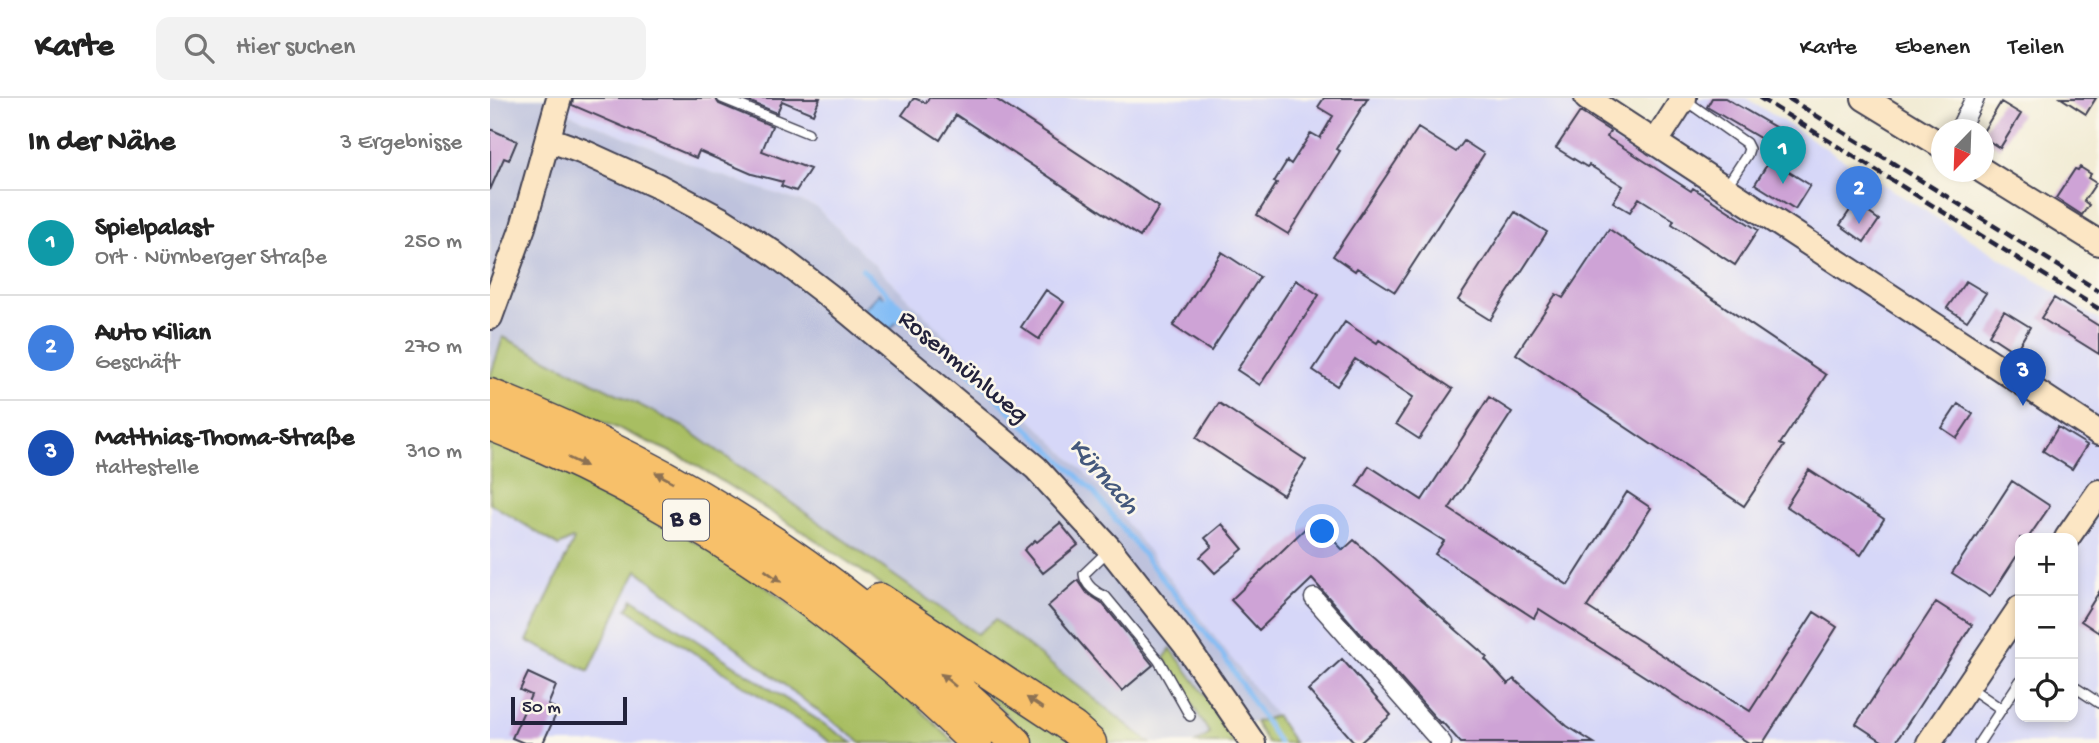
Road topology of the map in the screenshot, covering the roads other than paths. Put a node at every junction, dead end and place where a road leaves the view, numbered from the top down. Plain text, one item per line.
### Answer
1 (559, 98) edge
2 (722, 98) edge
3 (1587, 98) edge
4 (1864, 98) edge
5 (1975, 98) edge
6 (1684, 99) edge
7 (1964, 119) edge
8 (808, 133) dead end
9 (548, 139) junction
10 (1931, 139) edge
11 (1655, 143) junction
12 (1994, 178) edge
13 (1725, 190) junction
14 (2099, 243) edge
15 (490, 317) edge
16 (490, 395) edge
17 (511, 422) edge
18 (2099, 433) edge
19 (2099, 492) edge
20 (2070, 533) edge
21 (1111, 549) junction
22 (785, 551) junction
23 (1314, 598) dead end
24 (2015, 616) edge
25 (1968, 686) junction
26 (2015, 688) edge
27 (2078, 689) edge
28 (2099, 703) edge
29 (2001, 709) junction
30 (1190, 716) dead end
31 (976, 743) edge
32 (1016, 743) edge
33 (1090, 743) edge
34 (1253, 743) edge
35 (1443, 743) edge
36 (1929, 743) edge
37 (1979, 743) edge

1 - 9 street
2 - 8 lane
3 - 11 street
4 - 10 street
5 - 7 street
6 - 11 street
6 - 13 lane
9 - 15 street
9 - 21 street, Rosenmühlweg
11 - 13 street
12 - 14 street
13 - 18 street
16 - 17 highway, B 8
22 -> 17 highway, B 8
17 -> 31 highway, B 8
19 - 20 street
21 - 30 lane
21 - 34 street, Rosenmühlweg
32 -> 22 highway, B 8
33 -> 22 highway, B 8
23 - 35 street
24 - 25 street
25 - 29 lane
25 - 36 street
26 - 29 lane
27 - 28 lane
29 - 37 lane

